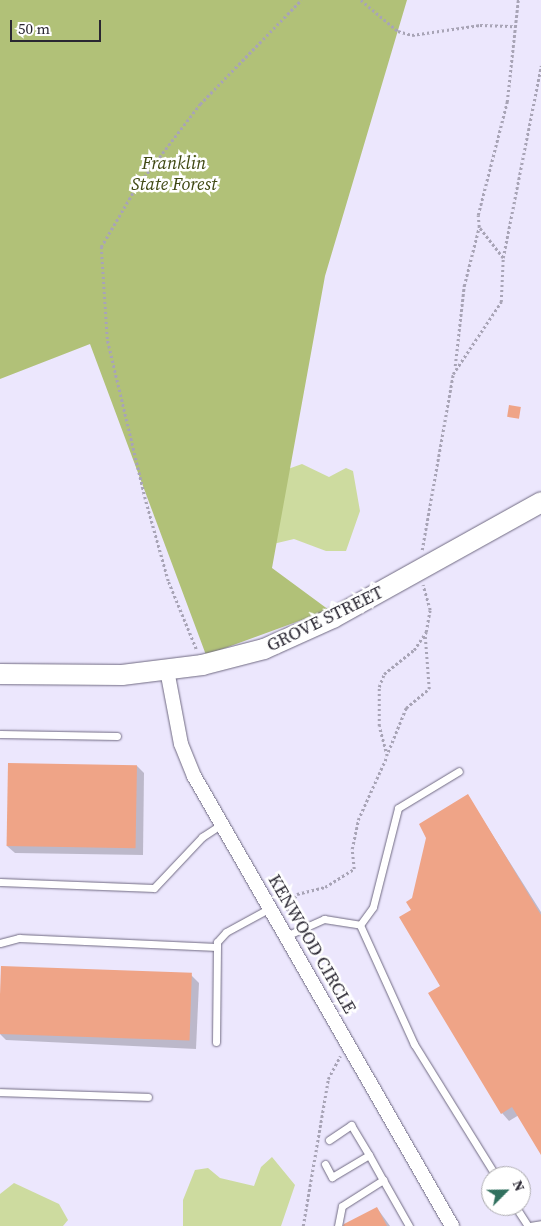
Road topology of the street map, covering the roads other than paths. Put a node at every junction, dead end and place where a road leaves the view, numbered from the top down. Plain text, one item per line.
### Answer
1 (541, 502) edge
2 (167, 670) junction
3 (0, 674) edge
4 (0, 734) edge
5 (117, 736) dead end
6 (459, 771) dead end
7 (223, 824) junction
8 (0, 882) edge
9 (270, 908) junction
10 (360, 925) junction
11 (284, 933) junction
12 (0, 943) edge
13 (217, 947) junction
14 (216, 1042) dead end
15 (0, 1092) edge
16 (148, 1097) dead end
17 (329, 1140) dead end
18 (369, 1155) junction
19 (325, 1164) dead end
20 (490, 1166) edge
21 (383, 1180) junction
22 (541, 1224) edge
23 (338, 1226) edge
24 (409, 1226) edge
25 (452, 1226) edge
26 (529, 1226) edge

1 - 2 main road, GROVE STREET
2 - 3 main road, GROVE STREET
2 - 7 street, KENWOOD CIRCLE
4 - 5 lane
6 - 10 lane
7 - 8 lane
7 - 9 street, KENWOOD CIRCLE
9 - 11 street, KENWOOD CIRCLE
9 - 13 lane
10 - 11 lane
10 - 20 lane
11 - 25 street, KENWOOD CIRCLE
12 - 13 lane
13 - 14 lane
15 - 16 lane
17 - 18 lane
18 - 19 lane
18 - 21 lane
21 - 23 lane
21 - 24 lane
22 - 26 lane

